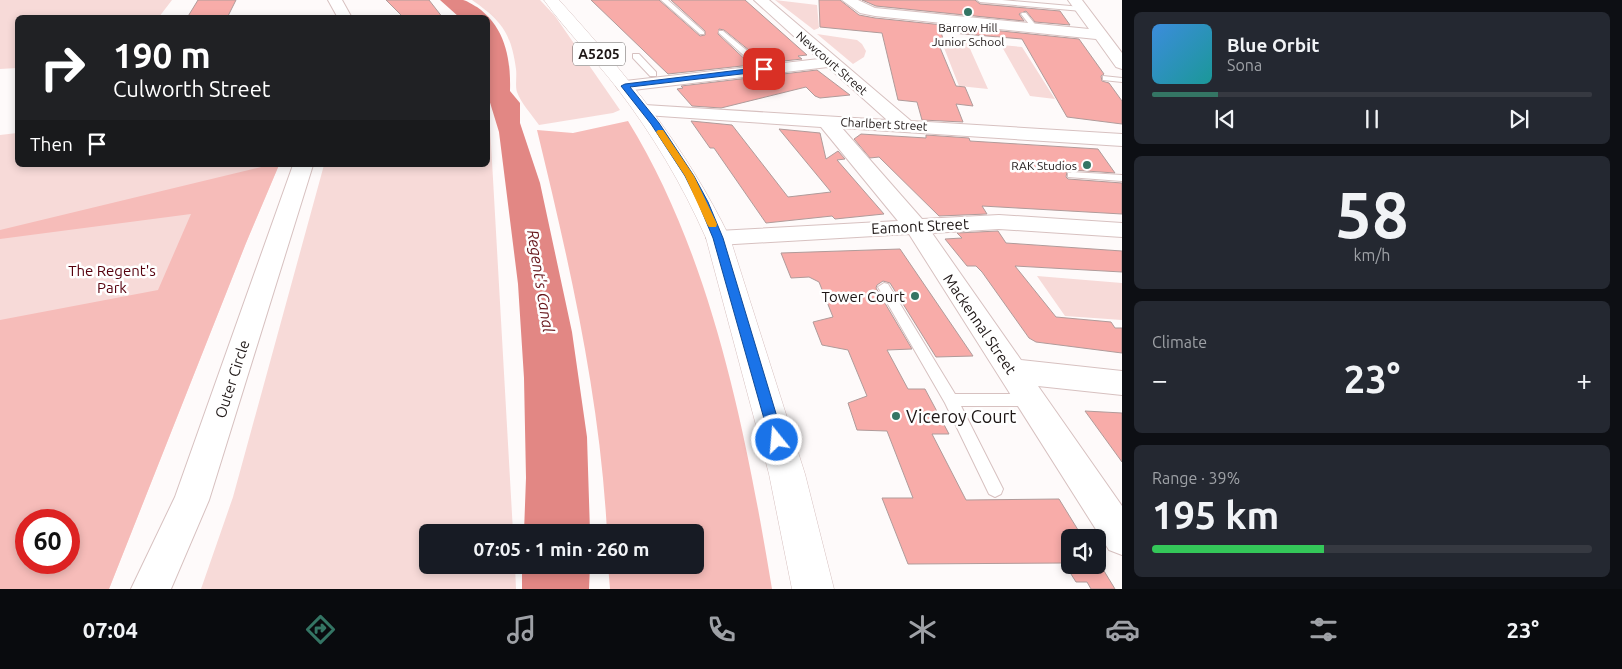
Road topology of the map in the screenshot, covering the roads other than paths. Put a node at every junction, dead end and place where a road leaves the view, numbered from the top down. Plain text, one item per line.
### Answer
1 (334, 0) edge
2 (551, 0) edge
3 (664, 0) edge
4 (761, 0) edge
5 (849, 0) edge
6 (980, 0) edge
7 (1079, 5) edge
8 (1024, 14) dead end
9 (343, 15) edge
10 (1035, 28) junction
11 (721, 32) dead end
12 (702, 33) dead end
13 (1101, 35) junction
14 (636, 56) dead end
15 (832, 62) junction
16 (1122, 64) edge
17 (764, 69) junction
18 (653, 74) dead end
19 (1106, 78) dead end
20 (1122, 80) edge
21 (625, 86) junction
22 (645, 110) junction
23 (825, 120) junction
24 (904, 125) junction
25 (1122, 140) edge
26 (302, 167) edge
27 (1072, 175) dead end
28 (1122, 178) edge
29 (915, 226) junction
30 (1122, 230) edge
31 (718, 238) junction
32 (884, 287) dead end
33 (1012, 371) junction
34 (1122, 383) edge
35 (951, 400) junction
36 (1031, 400) junction
37 (995, 489) dead end
38 (1122, 537) edge
39 (151, 589) edge
40 (813, 589) edge

1 - 9 street
2 - 21 main road, A5205
3 - 12 lane
4 - 15 street, Newcourt Street
5 - 10 street
6 - 7 lane
7 - 13 street
8 - 10 lane
10 - 13 street
11 - 17 lane
13 - 16 street
14 - 18 lane
15 - 17 street
15 - 24 street, Newcourt Street
17 - 21 street
19 - 20 lane
21 - 22 main road, A5205
22 - 23 street, Charlbert Street
22 - 31 main road, A5205
23 - 24 street, Charlbert Street
23 - 29 street, Mackennal Street
24 - 25 street, Charlbert Street
26 - 39 street, Outer Circle
27 - 28 lane
29 - 30 street, Eamont Street
29 - 31 street, Eamont Street
29 - 33 street, Mackennal Street
31 - 40 main road, A5205
32 - 35 lane
33 - 34 street
33 - 36 street, Mackennal Street
35 - 36 lane
35 - 37 lane
36 - 38 street, Mackennal Street

